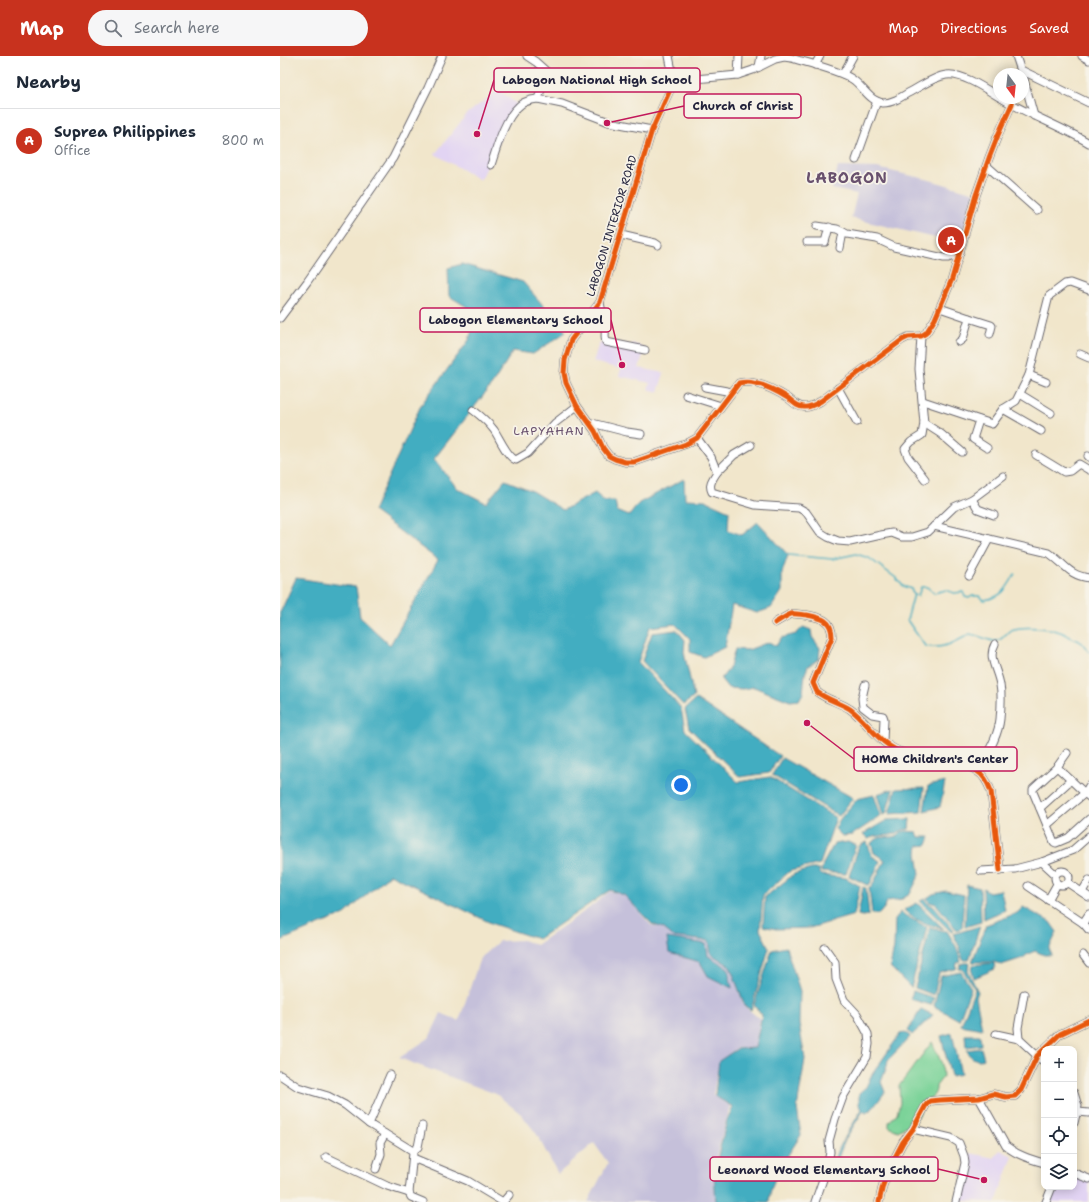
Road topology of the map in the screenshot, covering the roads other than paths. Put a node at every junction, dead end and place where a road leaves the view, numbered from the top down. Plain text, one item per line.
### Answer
1 (442, 56) edge
2 (527, 56) edge
3 (669, 56) edge
4 (739, 56) edge
5 (760, 56) edge
6 (820, 56) edge
7 (853, 56) edge
8 (1016, 56) edge
9 (1082, 56) edge
10 (784, 57) edge
11 (1089, 60) edge
12 (815, 65) junction
13 (759, 67) junction
14 (1020, 68) edge
15 (843, 74) junction
16 (738, 75) junction
17 (1029, 76) edge
18 (674, 81) junction
19 (993, 93) edge
20 (1029, 98) edge
21 (538, 99) junction
22 (877, 101) junction
23 (1089, 103) edge
24 (1012, 104) joint
25 (1034, 116) junction
26 (652, 130) junction
27 (1089, 143) edge
28 (856, 160) dead end
29 (491, 165) dead end
30 (987, 166) junction
31 (1037, 210) dead end
32 (817, 226) dead end
33 (828, 227) junction
34 (843, 232) junction
35 (621, 235) junction
36 (807, 242) dead end
37 (658, 245) dead end
38 (840, 248) dead end
39 (960, 253) junction
40 (1089, 290) edge
41 (600, 302) junction
42 (940, 308) junction
43 (280, 318) edge
44 (969, 318) junction
45 (990, 334) dead end
46 (921, 336) junction
47 (959, 342) dead end
48 (645, 350) dead end
49 (1080, 354) dead end
50 (1089, 358) edge
51 (1030, 375) junction
52 (1046, 382) dead end
53 (705, 387) dead end
54 (838, 388) junction
55 (732, 392) junction
56 (1020, 394) junction
57 (686, 395) dead end
58 (923, 401) junction
59 (577, 406) junction
60 (721, 406) junction
61 (1003, 409) junction
62 (473, 410) dead end
63 (1051, 413) dead end
64 (979, 420) junction
65 (588, 422) junction
66 (857, 422) dead end
67 (924, 423) junction
68 (1041, 431) dead end
69 (641, 434) dead end
70 (697, 438) junction
71 (751, 445) dead end
72 (987, 448) dead end
73 (962, 452) dead end
74 (1036, 455) dead end
75 (1089, 470) edge
76 (717, 472) junction
77 (1003, 476) dead end
78 (924, 479) dead end
79 (972, 499) junction
80 (994, 515) dead end
81 (934, 526) junction
82 (990, 539) junction
83 (969, 576) dead end
84 (1089, 578) edge
85 (775, 623) dead end
86 (996, 644) dead end
87 (865, 685) dead end
88 (883, 741) junction
89 (1067, 753) dead end
90 (1057, 767) junction
91 (978, 771) junction
92 (1072, 780) junction
93 (1088, 792) edge
94 (1040, 808) junction
95 (1089, 819) edge
96 (1047, 825) junction
97 (1089, 836) edge
98 (1042, 862) junction
99 (1000, 870) junction
100 (981, 871) dead end
101 (1055, 874) junction
102 (1089, 880) edge
103 (1068, 883) junction
104 (1057, 884) junction
105 (1028, 886) dead end
106 (1082, 892) junction
107 (1089, 897) edge
108 (1048, 900) junction
109 (1089, 914) edge
110 (1083, 923) junction
111 (1089, 930) edge
112 (825, 948) dead end
113 (1083, 955) dead end
114 (1089, 963) edge
115 (1024, 994) dead end
116 (1089, 1020) edge
117 (996, 1034) dead end
118 (1019, 1039) junction
119 (1037, 1056) junction
120 (1041, 1059) edge
121 (280, 1075) edge
122 (390, 1075) dead end
123 (979, 1098) junction
124 (1077, 1103) edge
125 (1078, 1112) junction
126 (1089, 1113) edge
127 (1076, 1118) edge
128 (369, 1124) junction
129 (422, 1126) dead end
130 (913, 1129) junction
131 (385, 1134) junction
132 (413, 1154) junction
133 (326, 1157) dead end
134 (1041, 1162) edge
135 (376, 1168) dead end
136 (1077, 1174) edge
137 (1089, 1179) edge
138 (1051, 1190) edge
139 (409, 1193) junction
140 (509, 1195) dead end
141 (423, 1202) edge
142 (503, 1202) edge
143 (815, 1202) edge
144 (879, 1202) edge
145 (956, 1202) edge
146 (1046, 1202) edge

1 - 43 street
2 - 21 street
3 - 18 street
4 - 16 street
5 - 13 street
6 - 12 street
7 - 15 street
8 - 14 street
9 - 11 street
10 - 12 street
10 - 13 street
12 - 15 street
13 - 16 street
15 - 22 street
16 - 18 street
17 - 23 street
18 - 26 street, LABOGON INTERIOR ROAD
19 - 22 street
20 - 25 street
21 - 26 street
21 - 29 street
22 - 28 street
24 - 25 street
24 - 30 street
25 - 27 street
26 - 35 street, LABOGON INTERIOR ROAD
30 - 31 street
30 - 39 street
32 - 33 street
33 - 34 street
33 - 36 street
34 - 38 street
34 - 39 street
35 - 37 street
35 - 41 street, LABOGON INTERIOR ROAD
39 - 42 street
40 - 51 street
41 - 48 street
41 - 59 street, LABOGON INTERIOR ROAD
42 - 44 street
42 - 46 street
44 - 45 street
44 - 47 street
46 - 54 street, LABOGON INTERIOR ROAD
46 - 58 street
49 - 50 street
51 - 52 street
51 - 56 street
53 - 55 street
54 - 55 street, LABOGON INTERIOR ROAD
54 - 66 street
55 - 60 street, LABOGON INTERIOR ROAD
56 - 61 street
56 - 63 street
57 - 60 street
58 - 64 street
58 - 67 street
59 - 62 street
59 - 65 street, LABOGON INTERIOR ROAD
60 - 70 street, LABOGON INTERIOR ROAD
61 - 64 street
61 - 68 street
64 - 72 street
65 - 69 street
65 - 70 street, LABOGON INTERIOR ROAD
67 - 73 street
67 - 78 street
70 - 76 street
71 - 76 street
74 - 75 street
76 - 81 street
77 - 79 street
79 - 80 street
79 - 81 street
81 - 82 street
82 - 83 street
82 - 84 street
85 - 88 street
86 - 91 street
87 - 88 street
88 - 91 street
89 - 90 street
90 - 92 street
90 - 94 street
91 - 99 street
92 - 93 street
92 - 94 street
93 - 96 street
94 - 96 street
95 - 96 street
97 - 98 street
98 - 99 street
98 - 101 street
99 - 100 street
101 - 103 street
101 - 104 street
102 - 106 street
103 - 104 street
103 - 106 street
104 - 108 street
105 - 108 street
106 - 107 street
108 - 110 street
109 - 110 street
110 - 111 street
112 - 143 street
113 - 114 street
115 - 118 street
116 - 119 street
117 - 118 street
118 - 119 street
119 - 120 street
119 - 123 street
121 - 128 street
122 - 128 street
123 - 130 street
123 - 134 street
124 - 125 street
125 - 126 street
125 - 127 street
128 - 131 street
129 - 132 street
130 - 144 street
130 - 145 street
131 - 132 street
131 - 135 street
132 - 139 street
132 - 142 street
133 - 139 street
136 - 137 street
138 - 146 street
139 - 141 street
140 - 142 street

